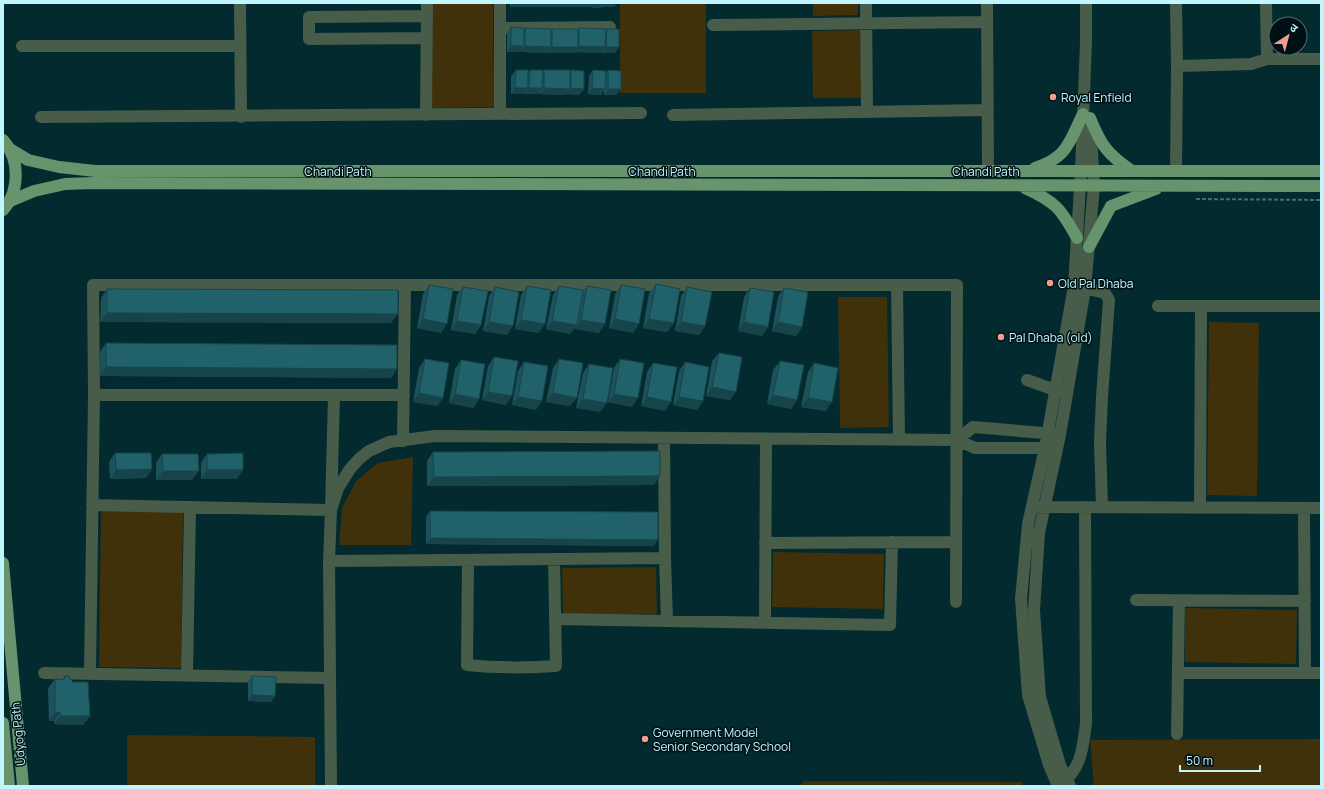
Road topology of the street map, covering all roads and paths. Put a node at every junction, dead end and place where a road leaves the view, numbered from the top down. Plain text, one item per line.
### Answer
1 (240, 3) edge
2 (426, 3) edge
3 (500, 3) edge
4 (866, 3) edge
5 (987, 3) edge
6 (1086, 3) edge
7 (1176, 3) edge
8 (1266, 3) edge
9 (426, 16) junction
10 (987, 22) junction
11 (866, 23) junction
12 (713, 24) dead end
13 (610, 27) edge
14 (500, 28) junction
15 (427, 38) junction
16 (22, 46) dead end
17 (240, 46) junction
18 (1267, 59) junction
19 (1321, 59) edge
20 (1177, 66) junction
21 (988, 110) junction
22 (867, 111) junction
23 (641, 113) dead end
24 (500, 114) junction
25 (426, 115) junction
26 (673, 115) dead end
27 (241, 116) junction
28 (1086, 116) junction
29 (42, 117) dead end
30 (6, 144) edge
31 (988, 171) junction
32 (1027, 171) junction
33 (1087, 171) junction
34 (1132, 171) junction
35 (1176, 171) junction
36 (1321, 171) edge
37 (1021, 186) junction
38 (1080, 186) junction
39 (1094, 186) junction
40 (1163, 186) junction
41 (1321, 186) edge
42 (1196, 199) dead end
43 (1321, 200) edge
44 (6, 206) edge
45 (1077, 238) junction
46 (1089, 247) junction
47 (405, 285) junction
48 (898, 285) junction
49 (1080, 288) junction
50 (1158, 306) dead end
51 (1201, 306) junction
52 (1321, 306) edge
53 (1027, 380) dead end
54 (1061, 390) junction
55 (94, 395) junction
56 (334, 395) junction
57 (404, 395) junction
58 (1047, 432) junction
59 (1060, 435) junction
60 (664, 438) junction
61 (766, 439) junction
62 (899, 440) junction
63 (957, 440) junction
64 (403, 441) junction
65 (1051, 448) junction
66 (92, 505) junction
67 (190, 507) junction
68 (1032, 507) junction
69 (1045, 507) junction
70 (1085, 507) junction
71 (1102, 507) junction
72 (1200, 508) junction
73 (1304, 508) junction
74 (1321, 508) edge
75 (330, 510) junction
76 (892, 542) junction
77 (956, 542) junction
78 (765, 543) junction
79 (665, 558) junction
80 (554, 559) junction
81 (468, 560) junction
82 (329, 561) junction
83 (3, 563) edge
84 (1136, 600) dead end
85 (1179, 600) junction
86 (1305, 601) junction
87 (956, 602) dead end
88 (555, 619) junction
89 (667, 621) junction
90 (764, 622) junction
91 (44, 673) dead end
92 (90, 673) junction
93 (1178, 673) junction
94 (1304, 673) junction
95 (1321, 673) edge
96 (187, 675) junction
97 (329, 678) junction
98 (3, 723) edge
99 (1177, 734) dead end
100 (4, 748) edge
101 (19, 748) junction
102 (1063, 784) edge
103 (9, 786) edge
104 (23, 786) edge
105 (330, 786) edge

1 - 17 street
2 - 9 street
3 - 14 street
4 - 11 street
5 - 10 street
6 - 28 street
7 - 20 street
8 - 18 street
9 - 15 street
9 - 15 street
10 - 11 street
10 - 21 street
11 - 12 street
11 - 22 street
13 - 14 street
14 - 24 street
15 - 25 street
16 - 17 street
17 - 27 street
18 - 19 street
18 - 20 street
20 - 35 street
21 - 22 street
21 - 31 street
22 - 26 street
23 - 24 street
24 - 25 street
25 - 27 street
27 - 29 street
28 - 32 main road
28 - 33 street
28 - 34 main road
30 - 31 main road, Chandi Path
30 - 44 main road
31 - 32 main road, Chandi Path
32 - 33 main road, Chandi Path
33 - 34 main road, Chandi Path
33 - 38 street
33 - 39 street
34 - 35 main road, Chandi Path
35 - 36 main road, Chandi Path
37 - 38 main road, Chandi Path
37 - 44 main road, Chandi Path
37 - 45 main road
38 - 39 main road, Chandi Path
38 - 45 street
39 - 40 main road, Chandi Path
39 - 46 street
40 - 41 main road, Chandi Path
40 - 46 main road
42 - 43 path
45 - 49 street
46 - 49 street
47 - 48 street
47 - 55 street
47 - 57 street
48 - 62 street
48 - 63 street
49 - 54 street
49 - 71 street
50 - 51 street
51 - 52 street
51 - 72 street
53 - 54 street
54 - 58 street
54 - 59 street
55 - 56 street
55 - 66 street
56 - 57 street
56 - 75 street
57 - 64 street
58 - 59 street
58 - 63 street
58 - 65 street
59 - 65 street
60 - 61 street
60 - 64 street
60 - 79 street
61 - 62 street
61 - 78 street
62 - 63 street
63 - 65 street
63 - 77 street
64 - 75 street
65 - 68 street
65 - 69 street
66 - 67 street
66 - 92 street
67 - 75 street
67 - 96 street
68 - 69 street
68 - 102 street
69 - 70 street
69 - 102 street
70 - 71 street
70 - 102 street
71 - 72 street
72 - 73 street
73 - 74 street
73 - 86 street
75 - 82 street
76 - 77 street
76 - 78 street
76 - 90 street
77 - 87 street
78 - 90 street
79 - 80 street
79 - 89 street
80 - 81 street
80 - 88 street
81 - 82 street
81 - 88 street
82 - 97 street
83 - 101 main road, Udyog Path
84 - 85 street
85 - 86 street
85 - 93 street
86 - 94 street
88 - 89 street
89 - 90 street
91 - 92 street
92 - 96 street
93 - 94 street
93 - 99 street
94 - 95 street
96 - 97 street
97 - 105 street
98 - 100 main road, Udyog Path
100 - 101 street
100 - 103 main road, Udyog Path
101 - 104 main road, Udyog Path

